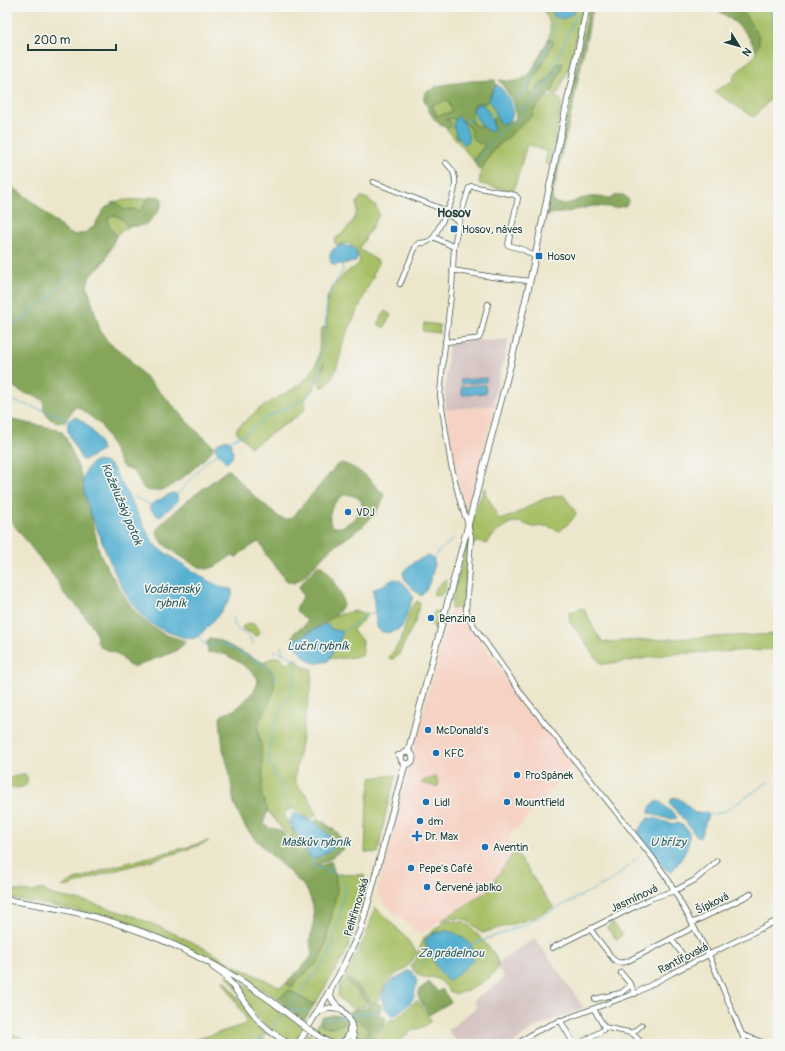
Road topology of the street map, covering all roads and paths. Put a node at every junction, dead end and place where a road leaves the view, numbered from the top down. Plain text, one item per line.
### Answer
1 (587, 7) edge
2 (446, 163) dead end
3 (373, 182) dead end
4 (446, 212) junction
5 (459, 222) junction
6 (434, 237) junction
7 (454, 247) junction
8 (534, 256) junction
9 (452, 270) junction
10 (530, 281) junction
11 (400, 284) dead end
12 (488, 304) dead end
13 (445, 342) junction
14 (468, 524) junction
15 (408, 752) junction
16 (405, 764) junction
17 (717, 861) dead end
18 (674, 891) junction
19 (751, 894) dead end
20 (7, 900) edge
21 (778, 920) edge
22 (693, 925) junction
23 (590, 929) junction
24 (160, 939) junction
25 (670, 939) junction
26 (552, 948) dead end
27 (709, 955) junction
28 (686, 959) dead end
29 (621, 973) dead end
30 (632, 986) junction
31 (330, 989) junction
32 (635, 994) junction
33 (325, 998) junction
34 (596, 999) dead end
35 (332, 1000) junction
36 (337, 1009) junction
37 (594, 1009) junction
38 (317, 1012) junction
39 (346, 1017) junction
40 (560, 1020) junction
41 (642, 1025) dead end
42 (604, 1027) junction
43 (632, 1033) junction
44 (743, 1035) junction
45 (319, 1037) junction
46 (287, 1043) edge
47 (298, 1044) edge
48 (324, 1044) edge
49 (334, 1044) edge
50 (338, 1044) edge
51 (354, 1044) edge
52 (517, 1044) edge
53 (574, 1044) edge
54 (579, 1044) edge
55 (643, 1044) edge
56 (746, 1044) edge
57 (767, 1044) edge

1 - 8 main road
2 - 4 street
3 - 4 street
4 - 5 street
4 - 6 street
5 - 7 street
5 - 8 street
6 - 7 street
6 - 11 street
7 - 9 street
8 - 10 main road
9 - 10 street
9 - 13 street
10 - 14 main road
12 - 13 street
13 - 14 street
14 - 15 main road
14 - 18 street
15 - 16 main road
15 - 16 main road
16 - 31 main road, Pelhřimovská
17 - 18 street
18 - 22 street, Jasmínová
18 - 23 street, Jasmínová
19 - 22 street, Šípková
20 - 24 main road
21 - 27 street, Rantířovská
22 - 25 street
22 - 27 street, Šípková
23 - 25 street
23 - 26 street, Jasmínová
24 - 45 main road, bridge
24 - 46 main road
25 - 28 street
27 - 32 street, Rantířovská
27 - 44 street, Šípková
29 - 30 street
30 - 32 street
30 - 34 street
31 - 33 main road, Pelhřimovská
31 - 35 main road
32 - 37 street, Rantířovská
33 - 35 main road
33 - 36 main road
33 - 38 main road, Pelhřimovská
35 - 39 main road
36 - 38 main road
36 - 39 main road
37 - 40 street, Rantířovská
37 - 42 street
38 - 47 main road, Pelhřimovská
39 - 50 main road
39 - 51 main road
40 - 52 street, Rantířovská
40 - 53 street
41 - 43 street
42 - 43 street
42 - 54 street
43 - 55 street
44 - 56 street, Šípková
44 - 57 street
45 - 48 main road
45 - 49 main road

